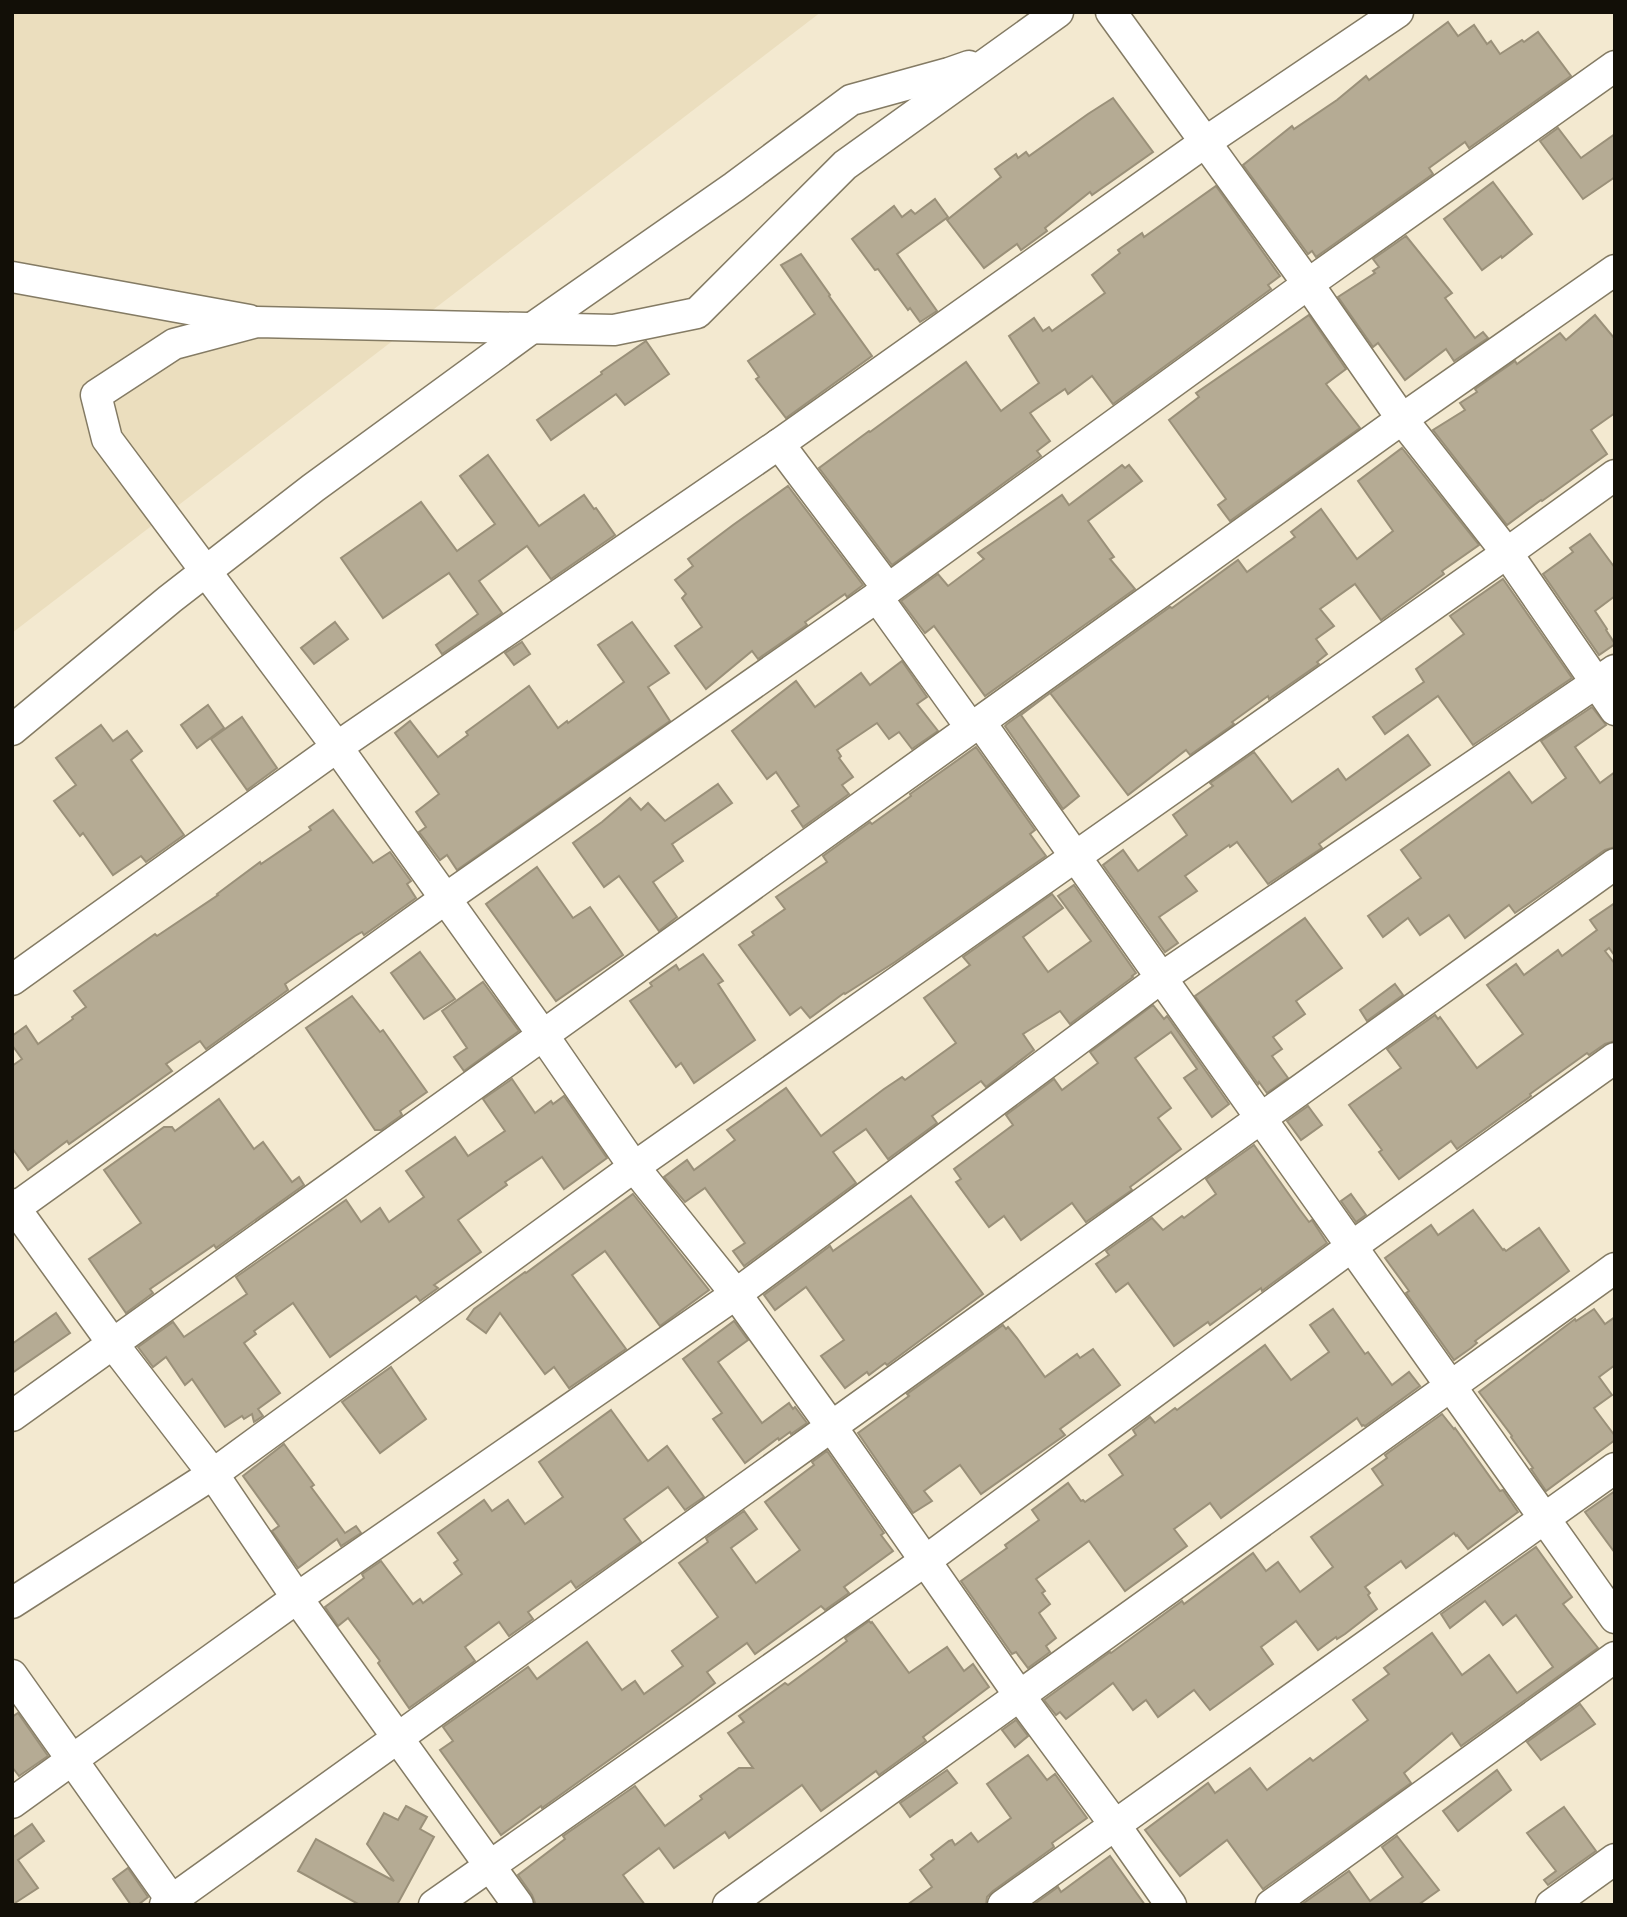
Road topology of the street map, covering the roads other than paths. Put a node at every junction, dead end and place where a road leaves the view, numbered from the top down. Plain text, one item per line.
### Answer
1 (1058, 12) edge
2 (1111, 12) edge
3 (1398, 12) edge
4 (1001, 54) junction
5 (1615, 66) edge
6 (1204, 143) junction
7 (1615, 270) edge
8 (12, 277) edge
9 (1308, 284) junction
10 (257, 322) junction
11 (532, 328) junction
12 (1402, 419) junction
13 (779, 444) junction
14 (1615, 475) edge
15 (1507, 553) junction
16 (205, 571) junction
17 (882, 593) junction
18 (1606, 677) edge
19 (1615, 710) edge
20 (975, 725) junction
21 (12, 730) edge
22 (337, 747) junction
23 (1075, 857) junction
24 (1615, 864) edge
25 (445, 899) junction
26 (1161, 978) junction
27 (12, 980) edge
28 (543, 1035) junction
29 (1615, 1058) edge
30 (1260, 1118) junction
31 (634, 1167) junction
32 (14, 1206) edge
33 (1351, 1247) junction
34 (1615, 1268) edge
35 (736, 1294) junction
36 (113, 1344) junction
37 (1450, 1386) junction
38 (12, 1416) edge
39 (831, 1426) junction
40 (1615, 1468) edge
41 (213, 1474) junction
42 (1544, 1519) junction
43 (925, 1561) junction
44 (297, 1598) junction
45 (12, 1603) edge
46 (1615, 1618) edge
47 (1615, 1657) edge
48 (12, 1675) edge
49 (1019, 1695) junction
50 (398, 1737) junction
51 (72, 1760) junction
52 (12, 1803) edge
53 (1115, 1825) junction
54 (1615, 1859) edge
55 (489, 1865) junction
56 (171, 1903) edge
57 (434, 1905) edge
58 (518, 1905) edge
59 (728, 1905) edge
60 (1003, 1905) edge
61 (1171, 1905) edge
62 (1271, 1905) edge
63 (1551, 1905) edge

1 - 4 street
2 - 6 street
3 - 6 street
4 - 11 street
4 - 11 street
5 - 9 street
6 - 9 street
6 - 13 street
7 - 12 street
8 - 10 street
9 - 12 street
9 - 17 street
10 - 11 street
10 - 16 street
11 - 16 street
12 - 15 street
12 - 20 street
13 - 17 street
13 - 22 street
14 - 15 street
15 - 18 street
15 - 23 street
16 - 21 street
16 - 22 street
17 - 20 street
17 - 25 street
18 - 19 street
18 - 26 street
20 - 23 street
20 - 28 street
22 - 25 street
22 - 27 street
23 - 26 street
23 - 31 street
24 - 30 street
25 - 28 street
25 - 32 street
26 - 30 street
26 - 35 street
28 - 31 street
28 - 36 street
29 - 33 street
30 - 33 street
30 - 39 street
31 - 35 street
31 - 41 street
32 - 36 street
33 - 37 street
33 - 43 street
34 - 37 street
35 - 39 street
35 - 44 street
36 - 38 street
36 - 41 street
37 - 42 street
37 - 49 street
39 - 43 street
39 - 50 street
40 - 42 street
41 - 44 street
41 - 45 street
42 - 46 street
42 - 53 street
43 - 49 street
43 - 55 street
44 - 50 street
44 - 51 street
47 - 62 street
48 - 51 street
49 - 53 street
49 - 59 street
50 - 55 street
50 - 56 street
51 - 52 street
51 - 56 street
53 - 60 street
53 - 61 street
54 - 63 street
55 - 57 street
55 - 58 street

